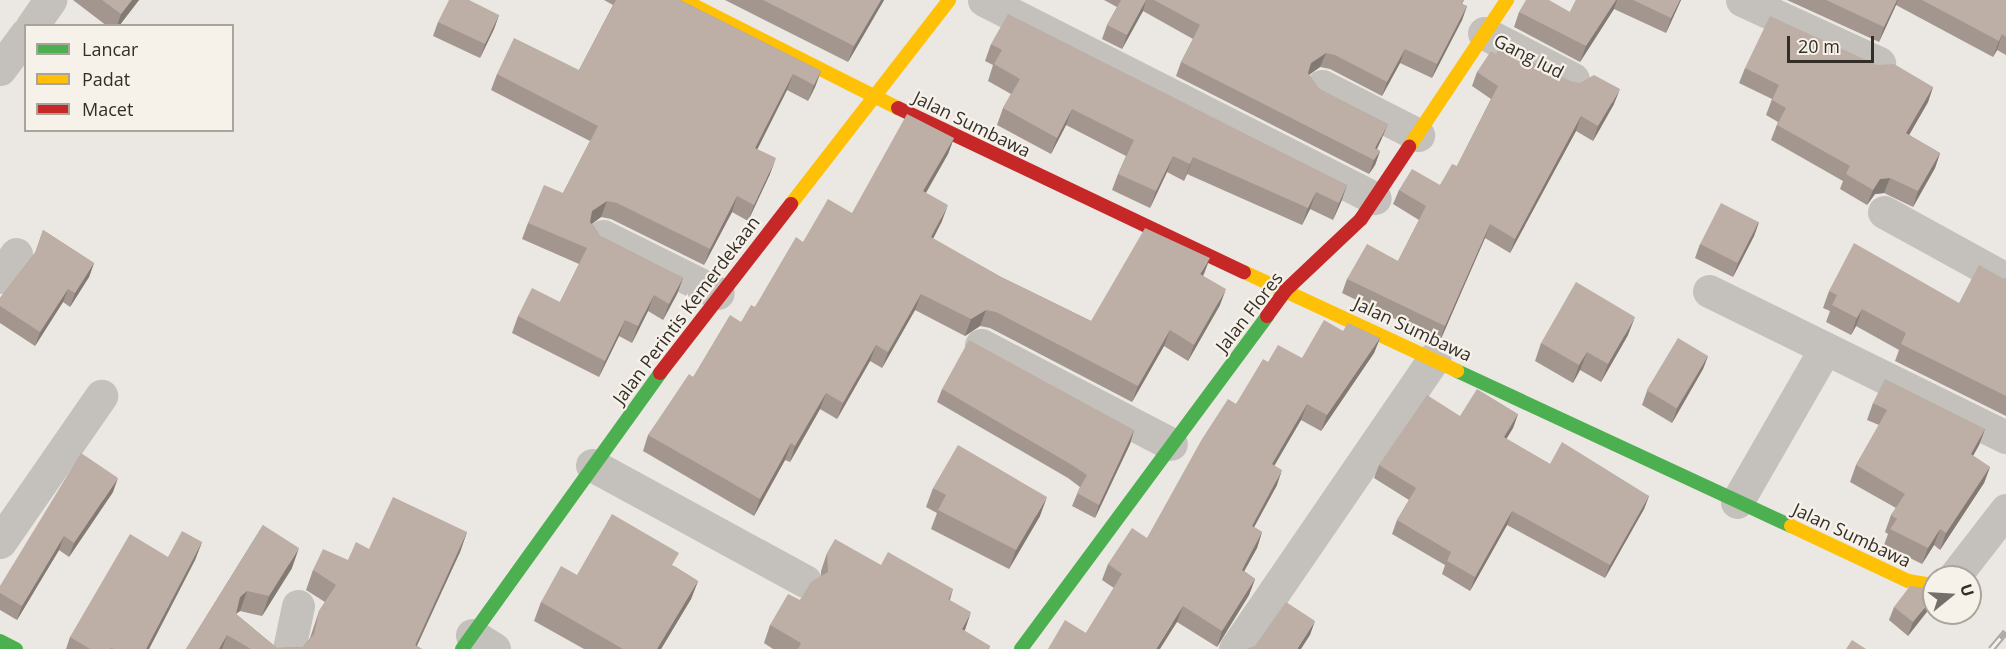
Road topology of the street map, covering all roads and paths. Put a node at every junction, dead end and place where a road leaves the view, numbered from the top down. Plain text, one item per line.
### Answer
1 (50, 0) edge
2 (683, 0) edge
3 (984, 0) edge
4 (1507, 0) edge
5 (1742, 0) edge
6 (942, 2) edge
7 (33, 24) edge
8 (1484, 33) junction
9 (24, 37) edge
10 (1879, 63) edge
11 (0, 69) edge
12 (1573, 79) edge
13 (1322, 86) dead end
14 (878, 98) junction
15 (1418, 135) junction
16 (1375, 198) junction
17 (1884, 212) dead end
18 (603, 236) edge
19 (2006, 279) edge
20 (1286, 290) junction
21 (1709, 291) dead end
22 (718, 293) junction
23 (981, 345) edge
24 (1824, 351) junction
25 (1434, 358) junction
26 (101, 396) dead end
27 (2006, 437) edge
28 (1171, 444) junction
29 (591, 465) junction
30 (1737, 502) junction
31 (2006, 510) edge
32 (0, 542) edge
33 (1963, 565) edge
34 (805, 581) dead end
35 (1922, 584) edge
36 (298, 606) dead end
37 (0, 641) edge
38 (476, 645) edge
39 (16, 649) edge
40 (289, 649) edge
41 (1021, 649) edge
42 (1235, 649) edge

1 - 7 street
2 - 14 street, Jalan Sumbawa
3 - 16 street
4 - 8 street, Jalan Flores
5 - 10 street
6 - 14 street, Jalan Perintis Kemerdekaan
8 - 12 street, Gang Iud
8 - 15 street, Jalan Flores
9 - 11 street
13 - 15 street
14 - 20 street, Jalan Sumbawa
14 - 22 street, Jalan Perintis Kemerdekaan
15 - 16 street, Jalan Flores
16 - 20 street, Jalan Flores
17 - 19 street
18 - 22 street
20 - 25 street, Jalan Sumbawa
20 - 28 street, Jalan Flores
21 - 24 street
22 - 29 street, Jalan Perintis Kemerdekaan
23 - 28 street
24 - 27 street
24 - 30 street
25 - 30 street, Jalan Sumbawa
25 - 42 street
26 - 32 street
28 - 41 street, Jalan Flores
29 - 34 street
29 - 38 street, Jalan Perintis Kemerdekaan
30 - 35 street, Jalan Sumbawa
31 - 33 street
36 - 40 street
37 - 39 street

